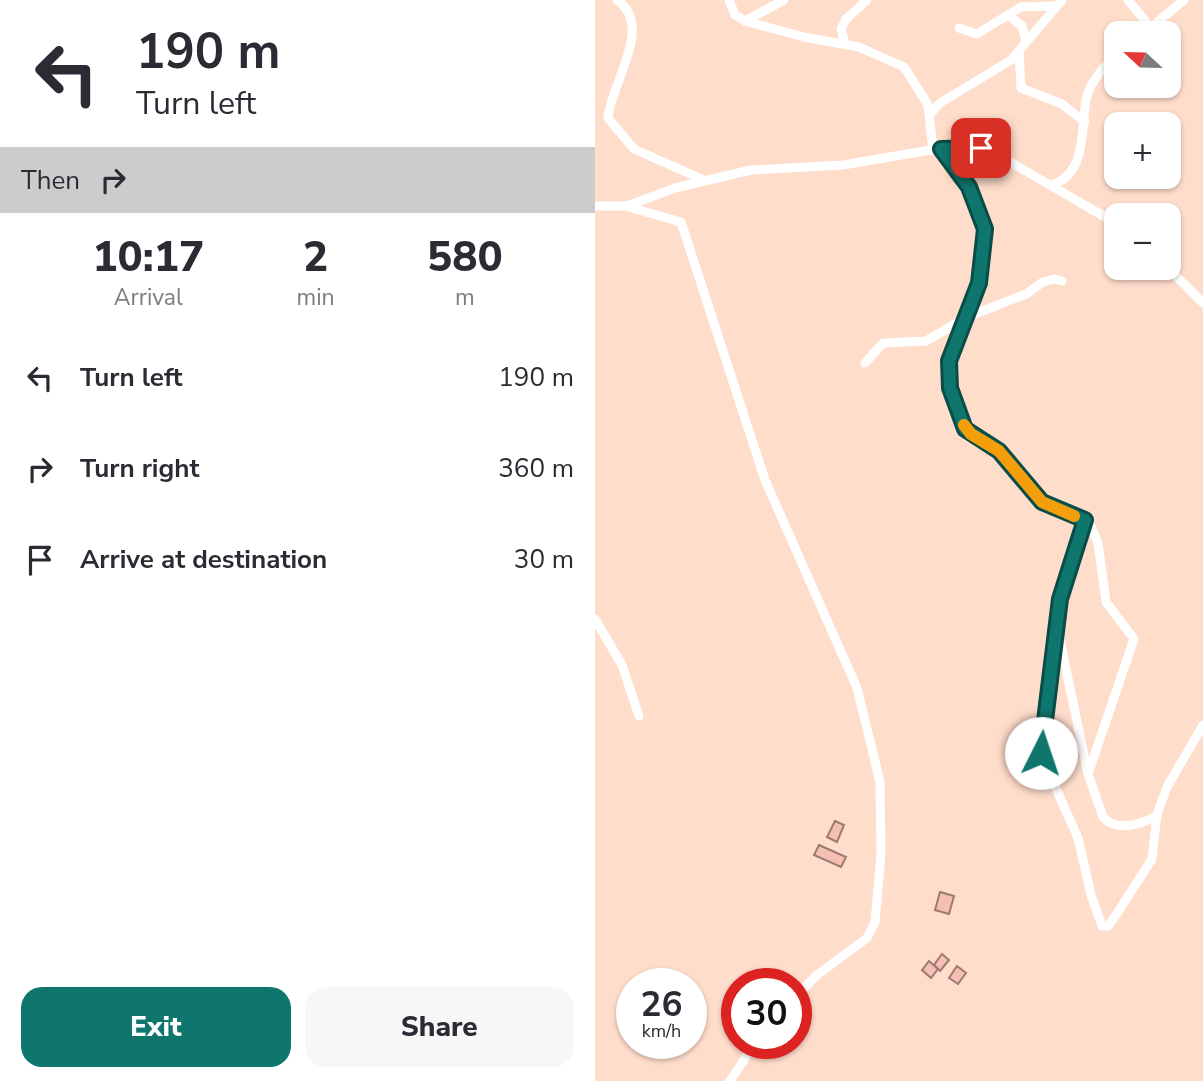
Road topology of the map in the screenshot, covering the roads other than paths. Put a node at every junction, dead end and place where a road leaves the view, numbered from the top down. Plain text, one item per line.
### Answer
1 (617, 0) edge
2 (729, 0) edge
3 (784, 0) edge
4 (867, 0) edge
5 (1128, 0) edge
6 (1184, 0) edge
7 (1058, 3) edge
8 (1008, 15) junction
9 (745, 21) junction
10 (1142, 21) edge
11 (1159, 21) edge
12 (959, 28) dead end
13 (1025, 40) junction
14 (845, 44) junction
15 (1019, 51) junction
16 (1104, 69) edge
17 (931, 113) junction
18 (1085, 122) junction
19 (937, 149) junction
20 (704, 180) junction
21 (1050, 185) junction
22 (595, 206) edge
23 (625, 206) junction
24 (1104, 216) edge
25 (1181, 280) edge
26 (1062, 281) dead end
27 (1188, 287) junction
28 (1203, 295) edge
29 (1203, 303) edge
30 (967, 317) junction
31 (865, 363) dead end
32 (1085, 520) junction
33 (595, 619) edge
34 (1056, 622) junction
35 (639, 716) dead end
36 (1203, 725) edge
37 (1088, 774) junction
38 (1157, 816) junction
39 (812, 980) edge
40 (744, 1059) edge
41 (730, 1081) edge

1 - 20 street
2 - 9 street
3 - 9 street
4 - 14 street
5 - 10 street
6 - 11 street
7 - 8 street
7 - 13 street
8 - 12 street
8 - 13 street
9 - 14 street
13 - 15 street
14 - 17 street
15 - 17 street
15 - 18 street
16 - 18 street
17 - 19 street
18 - 21 street
19 - 20 street
19 - 21 street
19 - 30 street
20 - 23 street
21 - 24 street
22 - 23 street
23 - 39 street
25 - 27 street
26 - 30 street
27 - 28 street
27 - 29 street
30 - 31 street
30 - 32 street
32 - 34 street
32 - 37 street
33 - 35 street
34 - 37 street
34 - 38 street
36 - 38 street
37 - 38 street
40 - 41 street

